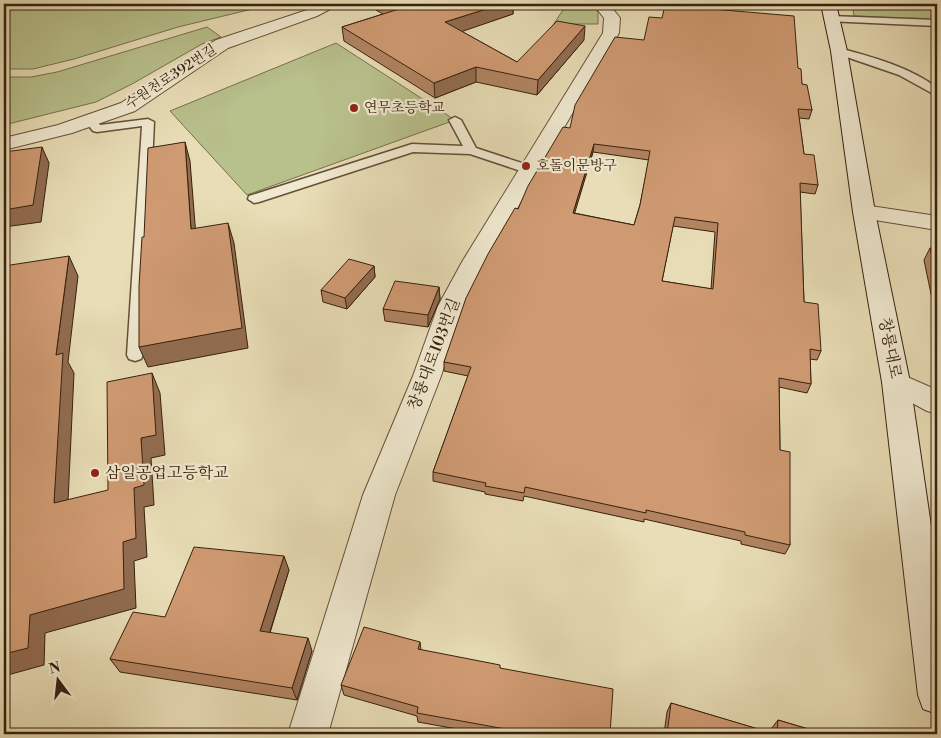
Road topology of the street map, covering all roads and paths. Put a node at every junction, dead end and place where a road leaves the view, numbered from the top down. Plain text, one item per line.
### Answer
1 (329, 4) edge
2 (601, 4) edge
3 (829, 11) edge
4 (937, 23) edge
5 (839, 51) junction
6 (937, 93) edge
7 (455, 120) dead end
8 (91, 121) junction
9 (4, 144) edge
10 (471, 150) junction
11 (530, 170) junction
12 (254, 198) dead end
13 (864, 212) junction
14 (937, 223) edge
15 (135, 355) dead end
16 (896, 382) junction
17 (937, 403) edge
18 (937, 695) edge
19 (308, 734) edge

1 - 8 street, 수원천로392번길
2 - 11 street, 창룡대로103번길
3 - 4 lane
3 - 5 street, 창룡대로
5 - 6 lane
5 - 13 street, 창룡대로
7 - 10 lane
8 - 9 street, 수원천로392번길
8 - 15 lane
10 - 11 lane
10 - 12 lane
11 - 19 street, 창룡대로103번길
13 - 14 street
13 - 16 street, 창룡대로
16 - 17 street
16 - 18 street, 창룡대로

